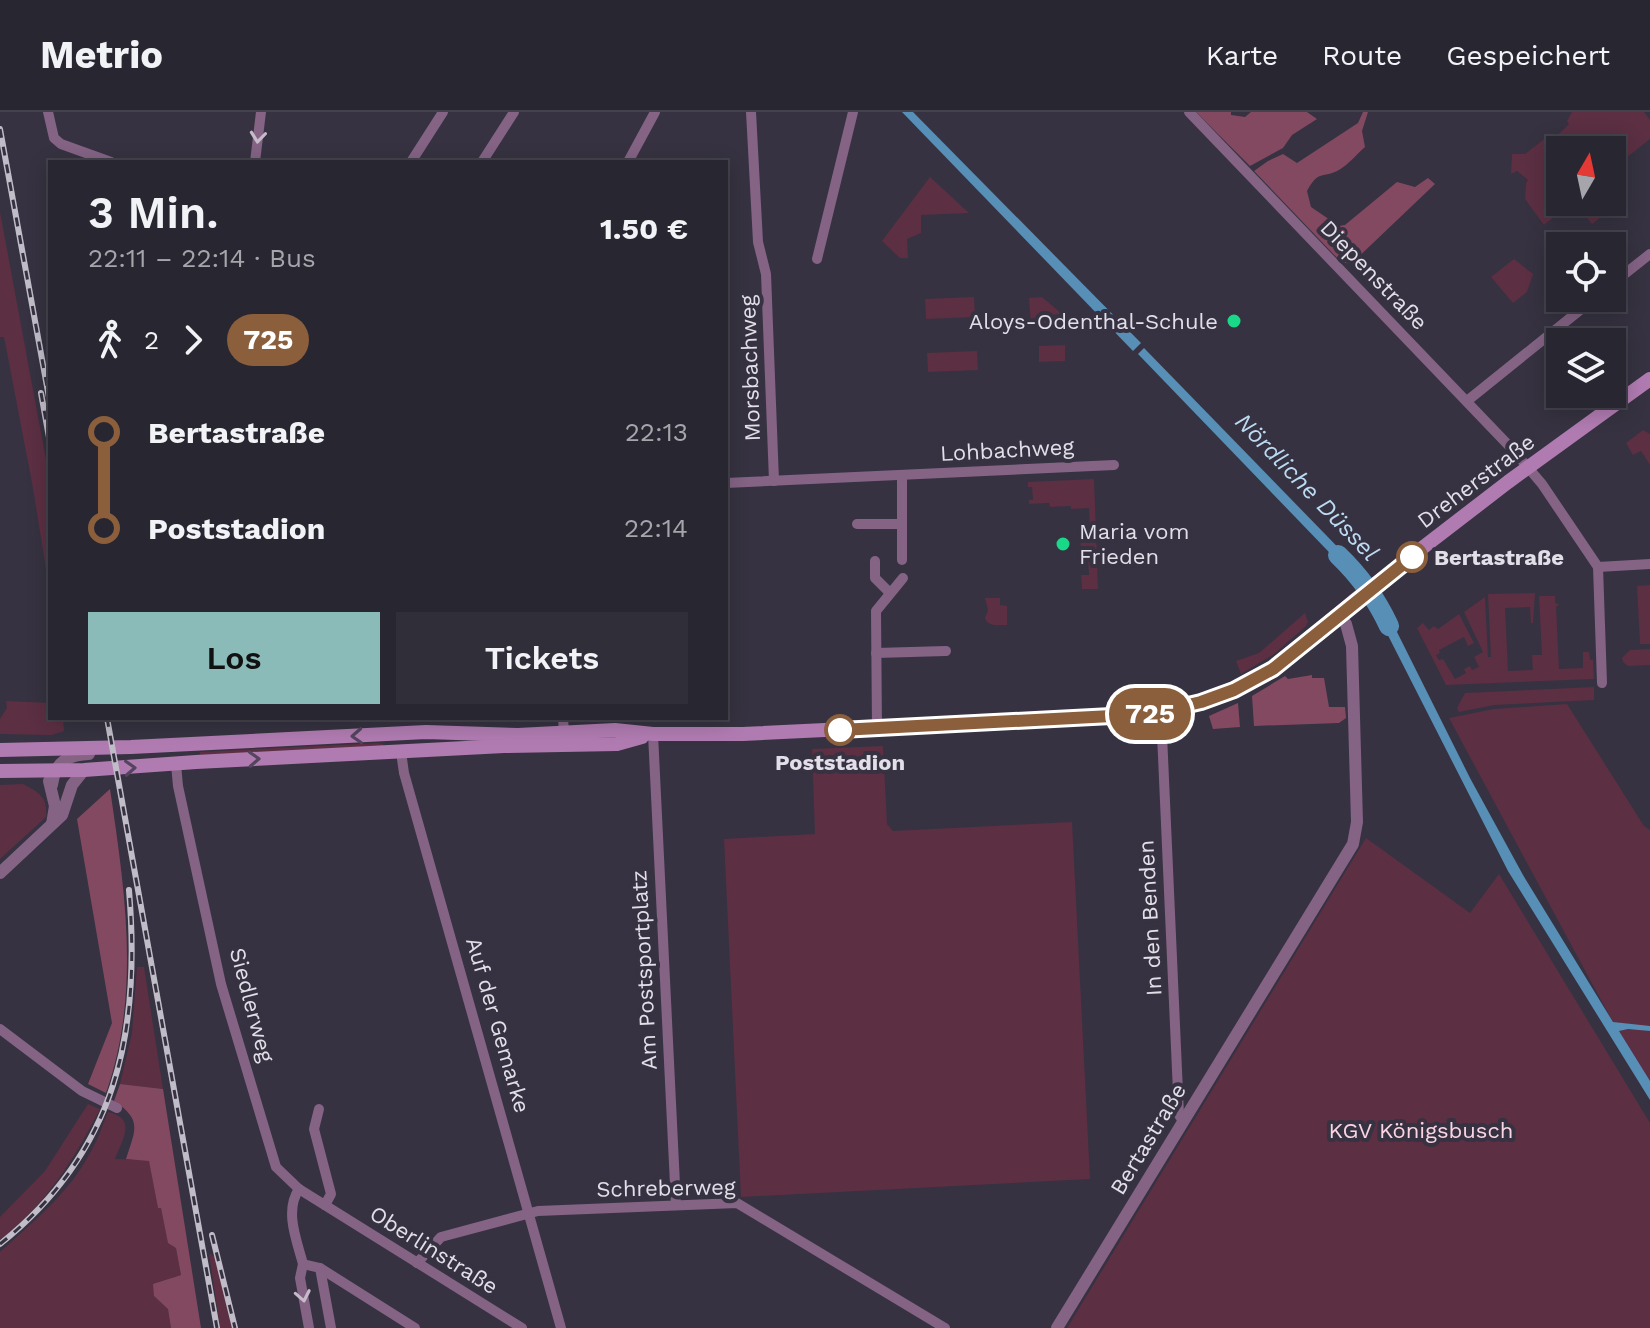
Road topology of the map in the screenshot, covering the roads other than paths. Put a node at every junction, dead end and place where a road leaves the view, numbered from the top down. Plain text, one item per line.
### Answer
1 (48, 112) edge
2 (261, 112) edge
3 (443, 112) edge
4 (514, 112) edge
5 (655, 112) edge
6 (751, 112) edge
7 (853, 112) edge
8 (1189, 112) edge
9 (105, 160) edge
10 (255, 160) edge
11 (412, 160) edge
12 (483, 160) edge
13 (629, 160) edge
14 (1650, 254) edge
15 (817, 259) dead end
16 (1626, 273) edge
17 (1578, 312) edge
18 (1650, 379) edge
19 (1467, 401) junction
20 (1114, 465) dead end
21 (1527, 467) junction
22 (902, 475) junction
23 (774, 481) junction
24 (728, 483) edge
25 (857, 524) dead end
26 (902, 524) junction
27 (902, 560) dead end
28 (875, 561) dead end
29 (1650, 564) edge
30 (1598, 567) junction
31 (903, 578) dead end
32 (890, 593) junction
33 (1338, 614) junction
34 (946, 651) dead end
35 (876, 653) junction
36 (1602, 683) dead end
37 (1161, 712) junction
38 (564, 725) edge
39 (877, 729) junction
40 (400, 733) junction
41 (653, 734) junction
42 (175, 744) junction
43 (504, 746) junction
44 (131, 747) junction
45 (33, 748) junction
46 (0, 750) edge
47 (401, 752) junction
48 (176, 764) junction
49 (84, 770) junction
50 (0, 771) edge
51 (57, 772) junction
52 (72, 785) junction
53 (52, 824) junction
54 (0, 873) edge
55 (0, 1029) edge
56 (117, 1108) dead end
57 (319, 1109) dead end
58 (1183, 1121) junction
59 (299, 1189) junction
60 (325, 1205) junction
61 (676, 1205) junction
62 (529, 1214) junction
63 (417, 1263) junction
64 (303, 1264) junction
65 (320, 1268) junction
66 (309, 1328) edge
67 (331, 1328) edge
68 (415, 1328) edge
69 (522, 1328) edge
70 (561, 1328) edge
71 (945, 1328) edge
72 (1057, 1328) edge

1 - 9 street
2 -> 10 street
3 - 11 street
4 - 12 street
5 - 13 street
6 - 23 street, Morsbachweg
7 - 15 street
8 - 19 street, Diepenstraße
14 - 16 street
17 - 19 street
18 - 21 main road, Dreherstraße
19 - 21 street, Diepenstraße
20 - 22 street, Lohbachweg
21 - 30 street, Diepenstraße
21 - 33 main road, Dreherstraße
22 - 23 street, Lohbachweg
22 - 26 street
23 - 24 street, Lohbachweg
25 - 26 street
26 - 27 street
28 - 32 street
29 - 30 street
30 - 36 street
31 - 32 street
32 - 35 street
33 - 37 main road, Dreherstraße
33 - 58 street, Bertastraße
34 - 35 street
35 - 39 street
37 - 39 main road, Dreherstraße
37 - 58 street, In den Benden
38 - 40 main road, Dreherstraße
38 - 41 main road, Dreherstraße
38 - 43 street, Dreherstraße
39 - 41 main road, Dreherstraße
40 -> 42 main road, Dreherstraße
40 - 47 main road, Auf der Gemarke
41 - 43 main road, Dreherstraße
41 - 61 street, Am Postsportplatz
42 - 44 main road, Dreherstraße
42 - 48 main road, Siedlerweg
43 - 47 main road, Dreherstraße
44 - 45 main road, Dreherstraße
44 - 51 street
45 - 46 main road, Dreherstraße
45 - 51 street
48 -> 47 main road, Dreherstraße
47 - 62 street, Auf der Gemarke
49 -> 48 main road, Dreherstraße
48 - 59 street, Siedlerweg
49 - 51 main road, Dreherstraße
49 - 52 street
50 - 51 main road, Dreherstraße
51 - 52 street
51 - 53 street
52 - 53 street
53 - 54 street
55 - 56 street
57 - 60 street
58 - 72 street, Bertastraße
59 - 60 street, Oberlinstraße
59 - 64 street
60 - 63 street, Oberlinstraße
61 - 62 street, Schreberweg
61 - 71 street, Schreberweg
62 - 63 street, Schreberweg
62 - 70 street, Auf der Gemarke
63 - 69 street, Oberlinstraße
64 - 65 street
64 -> 66 street
65 - 67 street
65 - 68 street

